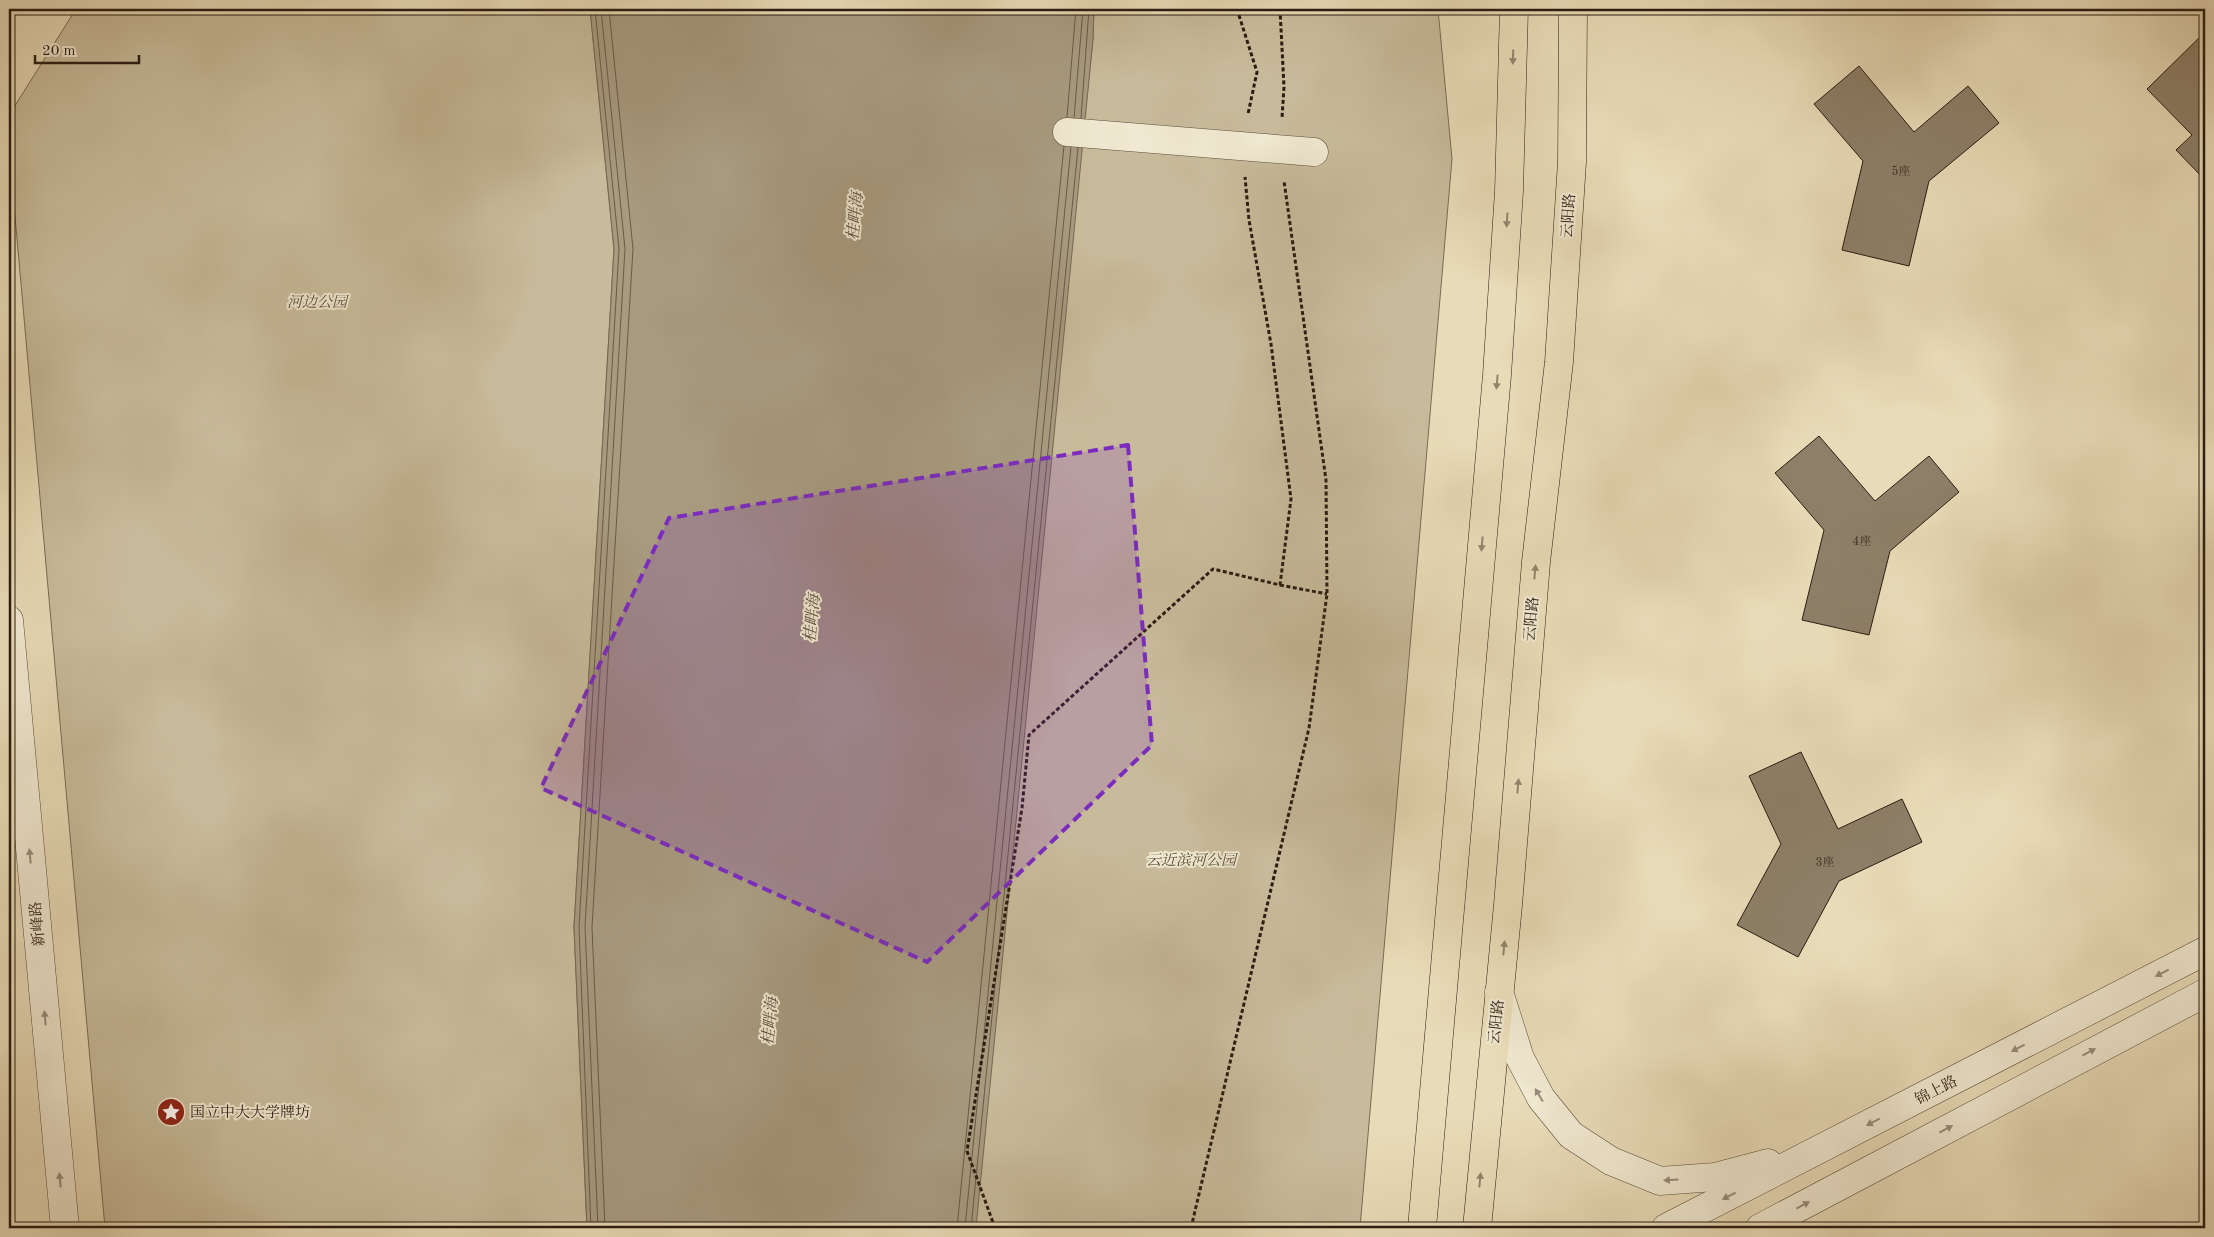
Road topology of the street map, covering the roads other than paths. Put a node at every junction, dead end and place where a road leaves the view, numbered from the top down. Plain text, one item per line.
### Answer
1 (1514, 9) edge
2 (1574, 9) edge
3 (1067, 132) dead end
4 (1314, 152) dead end
5 (9, 620) edge
6 (2205, 950) edge
7 (1499, 992) junction
8 (2205, 992) edge
9 (1820, 1149) junction
10 (65, 1228) edge
11 (1422, 1228) edge
12 (1477, 1228) edge
13 (1666, 1228) edge
14 (1760, 1228) edge

1 -> 11 main road
7 -> 2 main road, 云阳路
3 - 4 street
10 -> 5 street, 新峰路
6 -> 9 street, 锦上路
9 -> 7 street
12 -> 7 main road, 云阳路
14 -> 8 street
9 -> 13 street, 锦上路

